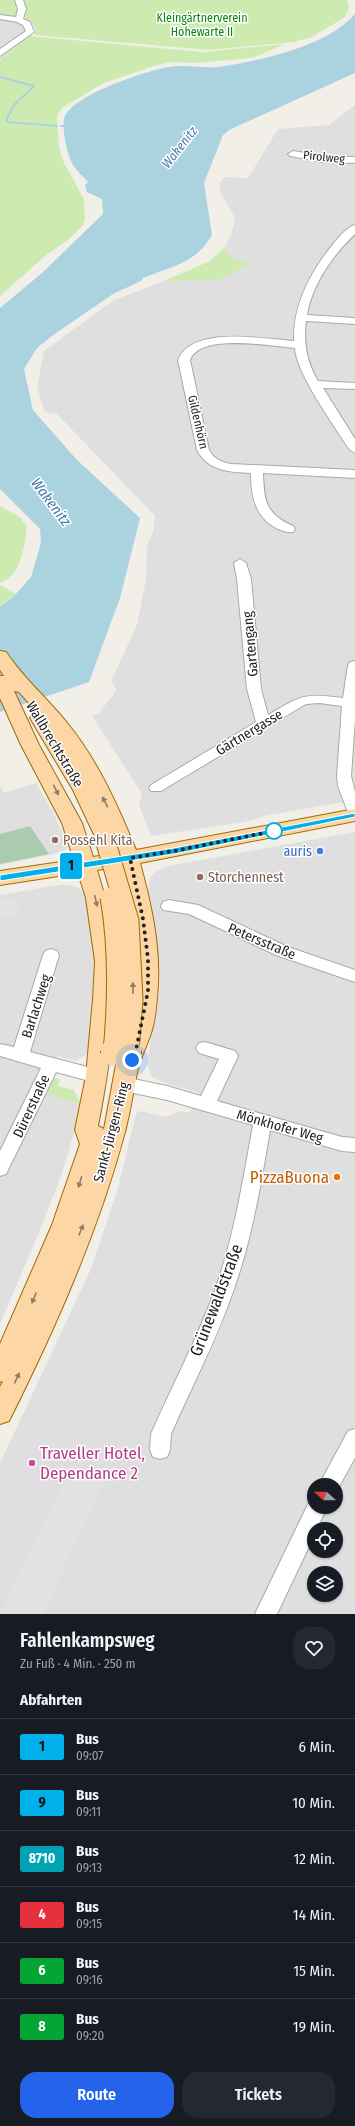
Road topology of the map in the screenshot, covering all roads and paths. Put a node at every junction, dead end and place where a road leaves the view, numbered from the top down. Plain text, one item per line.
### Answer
1 (19, 0) edge
2 (0, 17) edge
3 (19, 20) junction
4 (10, 47) junction
5 (0, 48) edge
6 (0, 53) edge
7 (293, 154) dead end
8 (355, 160) edge
9 (355, 228) edge
10 (302, 318) junction
11 (355, 321) edge
12 (298, 345) junction
13 (314, 384) junction
14 (355, 386) edge
15 (355, 448) edge
16 (257, 470) junction
17 (355, 474) edge
18 (289, 529) dead end
19 (240, 563) dead end
20 (0, 656) edge
21 (355, 664) edge
22 (5, 679) edge
23 (349, 703) junction
24 (264, 724) junction
25 (156, 788) dead end
26 (355, 810) edge
27 (355, 815) edge
28 (100, 839) junction
29 (130, 858) junction
30 (86, 864) junction
31 (0, 878) edge
32 (169, 906) dead end
33 (51, 956) dead end
34 (355, 976) edge
35 (205, 1048) dead end
36 (0, 1050) edge
37 (20, 1056) junction
38 (51, 1065) junction
39 (123, 1065) junction
40 (97, 1076) junction
41 (103, 1102) junction
42 (206, 1105) junction
43 (263, 1121) junction
44 (92, 1145) junction
45 (355, 1145) edge
46 (0, 1169) edge
47 (0, 1372) edge
48 (0, 1413) edge
49 (355, 1438) edge
50 (160, 1450) dead end
51 (333, 1478) edge
52 (315, 1514) edge
53 (266, 1614) edge

1 - 3 street
2 - 3 street
3 - 4 street
4 - 5 street
4 - 6 street
7 - 8 street, Pirolweg
9 - 10 street
10 - 11 street
10 - 12 street
12 - 13 street
12 - 16 street, Gildenhörn
13 - 14 street
13 - 15 street
16 - 17 street, Gildenhörn
16 - 18 street
19 - 24 street, Gartengang
20 - 22 main road, Wallbrechtstraße
21 - 23 street
22 - 28 main road, Wallbrechtstraße
28 -> 22 main road
23 - 24 street, Gärtnergasse
23 - 26 street
24 - 25 street, Gärtnergasse
27 - 29 main road
28 - 29 main road
28 - 30 main road
28 - 39 main road, Sankt-Jürgen-Ring, bridge
29 - 30 main road
29 - 39 main road
30 - 31 main road
30 -> 40 main road
32 - 34 street, Petersstraße
33 - 37 street, Barlachweg
35 - 42 street
36 - 37 street
37 - 38 street
38 - 40 street
38 - 46 street, Dürerstraße
39 - 41 main road
39 - 41 main road, Sankt-Jürgen-Ring
39 - 42 street, Mönkhofer Weg
48 -> 39 main road, Sankt-Jürgen-Ring
40 - 44 main road
41 - 44 main road, Sankt-Jürgen-Ring
42 - 43 street, Mönkhofer Weg
43 - 45 street, Mönkhofer Weg
43 - 50 street, Grünewaldstraße
44 -> 47 main road, Sankt-Jürgen-Ring
49 - 51 street
52 - 53 street

